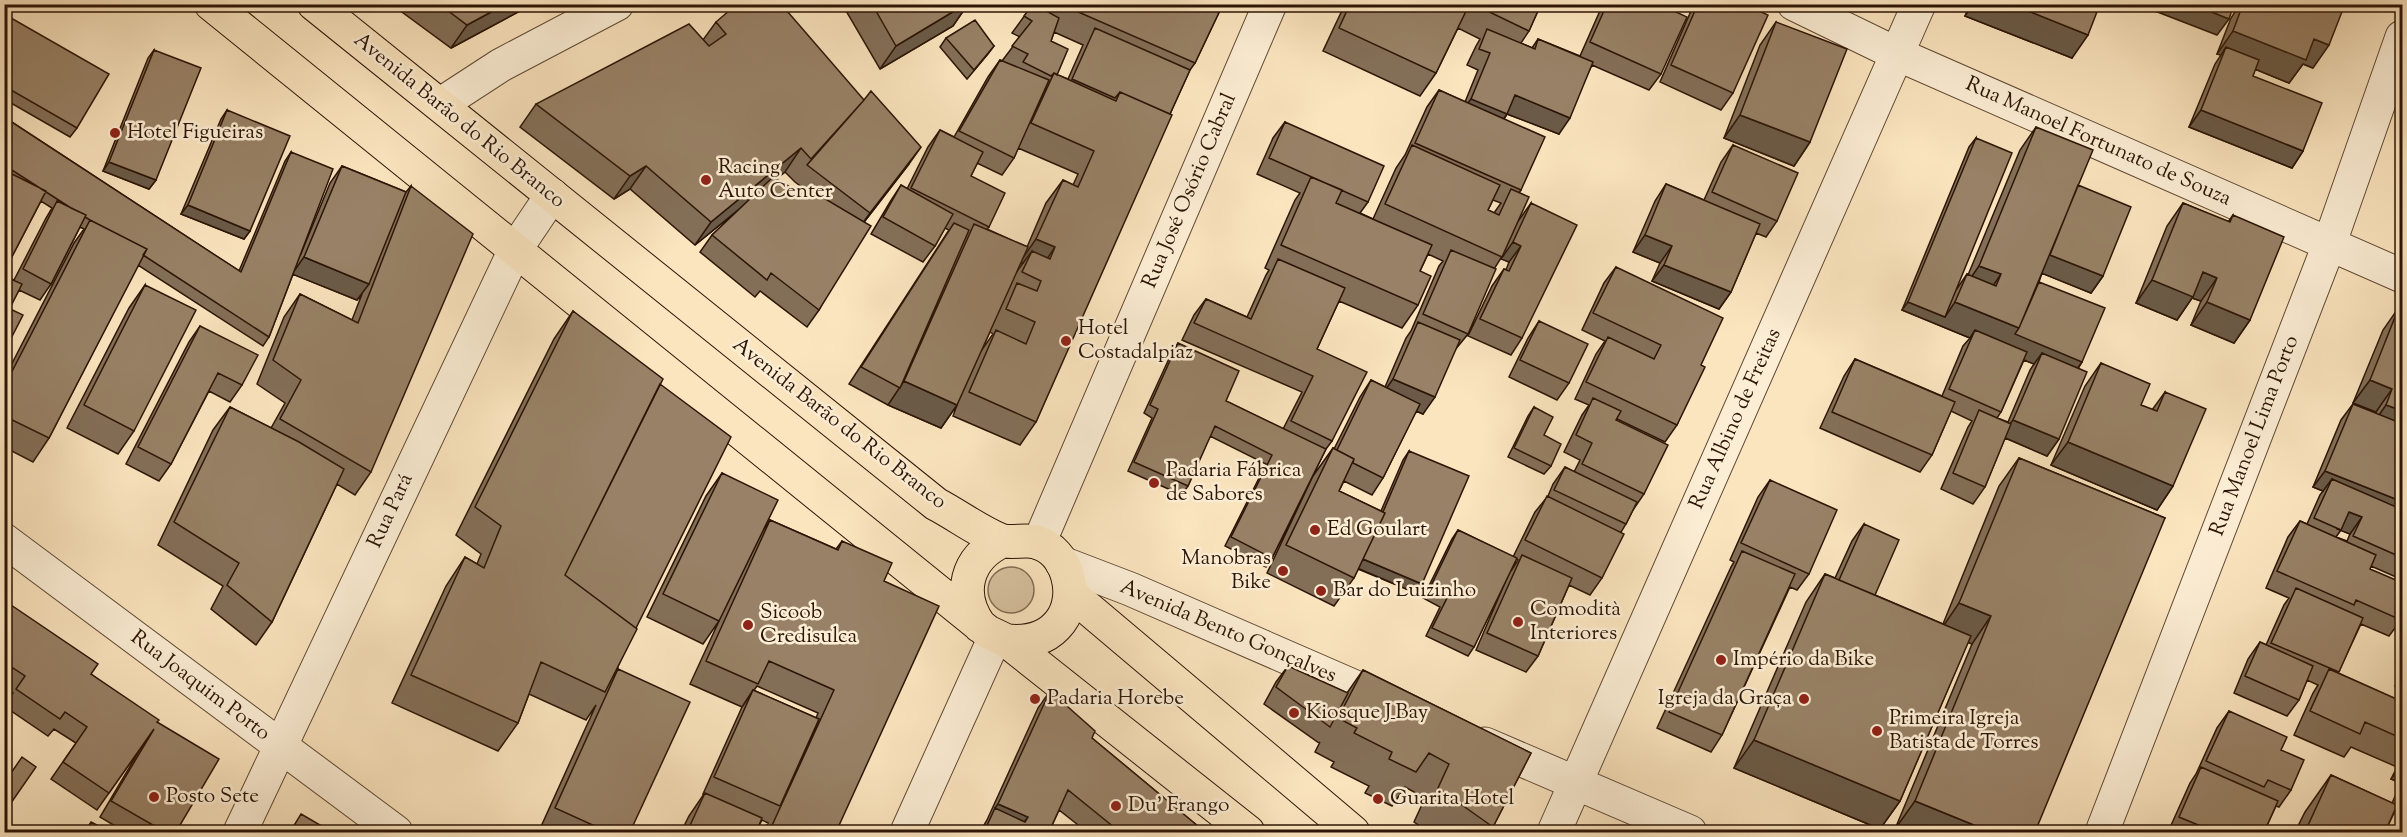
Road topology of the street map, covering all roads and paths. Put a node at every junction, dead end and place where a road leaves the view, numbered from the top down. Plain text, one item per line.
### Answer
1 (211, 4) edge
2 (314, 4) edge
3 (617, 4) edge
4 (1270, 4) edge
5 (1794, 4) edge
6 (1919, 4) edge
7 (2403, 37) edge
8 (1897, 54) junction
9 (441, 104) junction
10 (552, 195) junction
11 (2329, 245) junction
12 (515, 249) junction
13 (2403, 276) edge
14 (4, 540) edge
15 (1002, 541) junction
16 (1051, 553) junction
17 (1071, 594) junction
18 (994, 635) junction
19 (1424, 717) edge
20 (1456, 731) edge
21 (279, 745) junction
22 (1576, 783) junction
23 (240, 832) edge
24 (396, 832) edge
25 (907, 832) edge
26 (1248, 832) edge
27 (1353, 832) edge
28 (1554, 832) edge
29 (1690, 832) edge
30 (2102, 832) edge

1 - 12 main road
2 - 9 main road, Avenida Barão do Rio Branco
3 - 9 street
4 - 16 street, Rua José Osório Cabral
5 - 8 street, Rua Manoel Fortunato de Souza
6 - 8 street, Rua Albino de Freitas
7 - 11 street, Rua Manoel Lima Porto
8 - 11 street, Rua Manoel Fortunato de Souza
8 - 22 street, Rua Albino de Freitas
9 - 10 main road, Avenida Barão do Rio Branco
10 - 12 street, Rua Pará
10 - 15 main road, Avenida Barão do Rio Branco
11 - 13 street, Rua Manoel Fortunato de Souza
11 - 30 street, Rua Manoel Lima Porto
12 - 18 main road
12 - 21 street, Rua Pará
14 - 21 street, Rua Joaquim Porto
15 - 16 main road, Avenida Barão do Rio Branco
15 - 18 main road
16 - 17 main road
16 - 19 street, Avenida Bento Gonçalves
17 - 18 main road
17 - 27 main road
18 - 25 street
18 - 26 main road
20 - 22 street
21 - 23 street, Rua Pará
21 - 24 street, Rua Joaquim Porto
22 - 28 street, Rua Albino de Freitas
22 - 29 street

